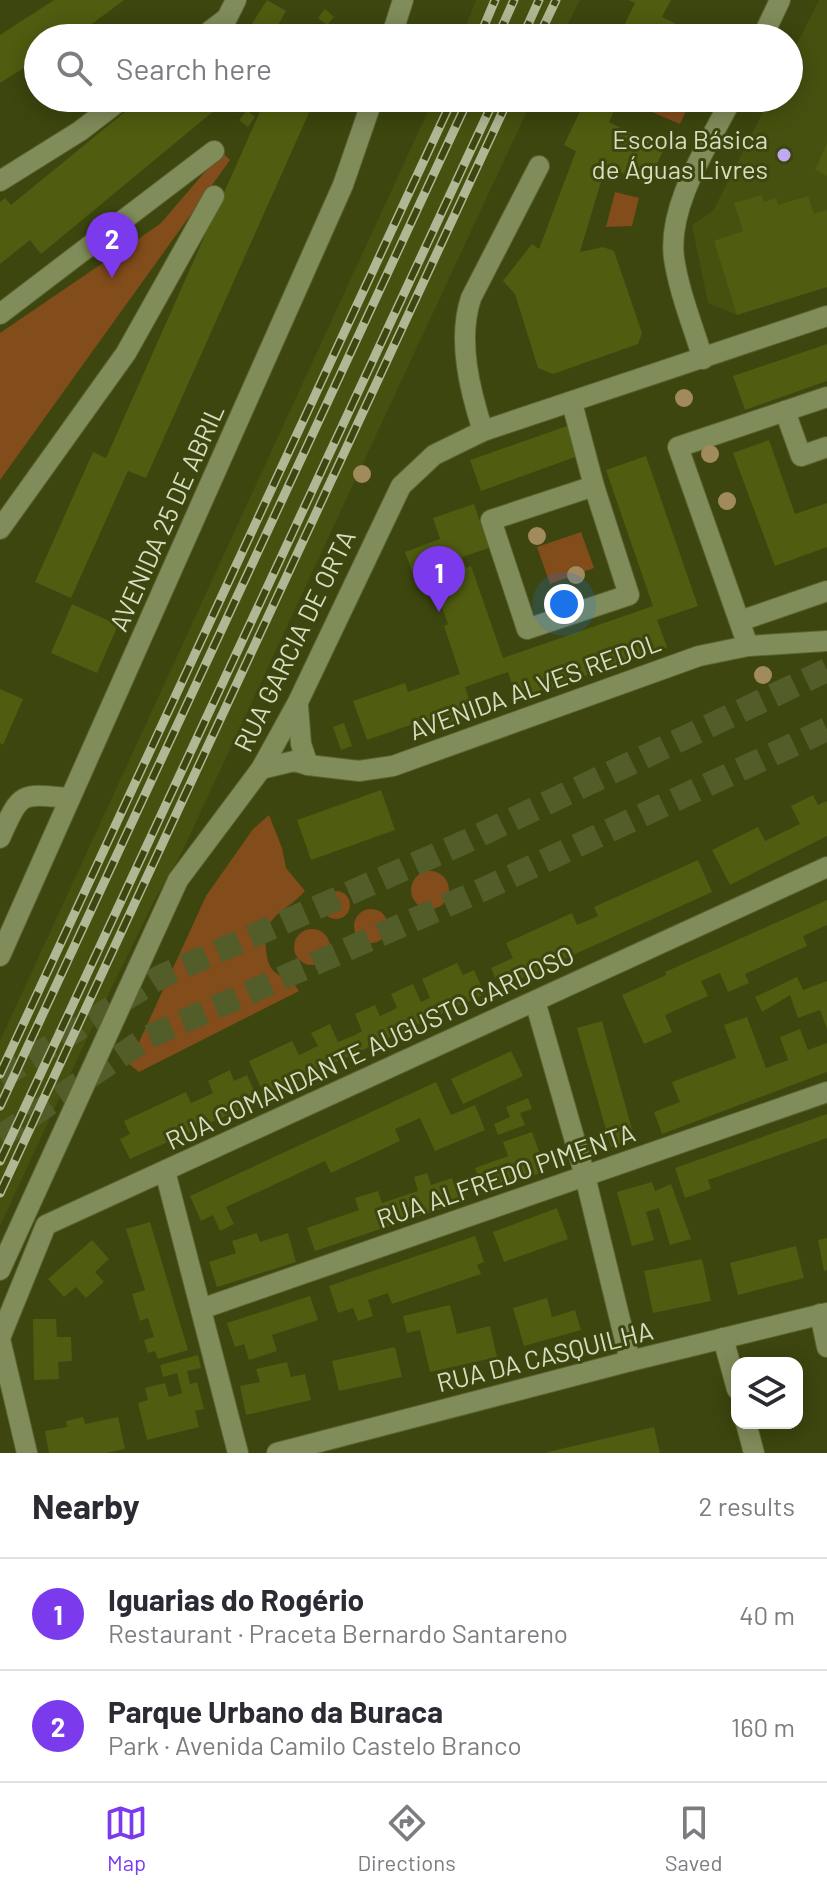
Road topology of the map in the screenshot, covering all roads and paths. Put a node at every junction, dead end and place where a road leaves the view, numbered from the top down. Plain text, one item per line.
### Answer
1 (236, 0) edge
2 (403, 0) edge
3 (780, 4) edge
4 (219, 24) edge
5 (395, 24) edge
6 (769, 24) edge
7 (105, 112) edge
8 (368, 112) edge
9 (725, 112) edge
10 (214, 151) dead end
11 (539, 166) dead end
12 (0, 181) edge
13 (214, 196) dead end
14 (0, 314) edge
15 (827, 316) edge
16 (703, 359) junction
17 (827, 397) edge
18 (572, 403) junction
19 (785, 411) junction
20 (483, 431) junction
21 (827, 447) edge
22 (594, 486) junction
23 (0, 529) edge
24 (827, 591) edge
25 (740, 621) junction
26 (827, 641) edge
27 (748, 646) junction
28 (298, 702) junction
29 (308, 765) junction
30 (261, 769) junction
31 (69, 798) junction
32 (0, 838) edge
33 (827, 867) edge
34 (0, 956) edge
35 (535, 1001) junction
36 (827, 1092) edge
37 (165, 1171) junction
38 (585, 1176) junction
39 (0, 1270) edge
40 (201, 1309) junction
41 (823, 1314) edge
42 (723, 1338) junction
43 (0, 1339) edge
44 (827, 1347) edge
45 (630, 1361) junction
46 (731, 1367) edge
47 (748, 1429) edge
48 (27, 1453) edge
49 (238, 1453) edge
50 (277, 1453) edge
51 (754, 1453) edge

1 - 4 street
2 - 5 street
3 - 6 street
7 - 12 street
8 - 31 street, AVENIDA 25 DE ABRIL
9 - 16 street
10 - 14 street
11 - 20 street
13 - 23 street
15 - 16 street, RUA GARCIA DE ORTA
16 - 18 street, RUA GARCIA DE ORTA
17 - 19 street
18 - 20 street, RUA GARCIA DE ORTA
18 - 22 street
19 - 21 street
19 - 25 street
20 - 28 street, RUA GARCIA DE ORTA
22 - 22 street
24 - 25 street
25 - 27 street
26 - 27 street, AVENIDA ALVES REDOL
27 - 29 street, AVENIDA ALVES REDOL
28 - 29 street
28 - 30 street, RUA GARCIA DE ORTA
29 - 30 street, AVENIDA ALVES REDOL
30 - 39 street, RUA GARCIA DE ORTA
31 - 32 street
31 - 34 street, AVENIDA 25 DE ABRIL
33 - 35 street, RUA COMANDANTE AUGUSTO CARDOSO
35 - 37 street, RUA COMANDANTE AUGUSTO CARDOSO
35 - 38 street
36 - 38 street, RUA ALFREDO PIMENTA
37 - 40 street
37 - 43 street, RUA COMANDANTE AUGUSTO CARDOSO
38 - 40 street, RUA ALFREDO PIMENTA
38 - 45 street
40 - 49 street
41 - 42 street, RUA DA CASQUILHA
41 - 44 street
42 - 45 street, RUA DA CASQUILHA
42 - 46 street
43 - 48 street, RUA COMANDANTE AUGUSTO CARDOSO
45 - 50 street, RUA DA CASQUILHA
47 - 51 street

